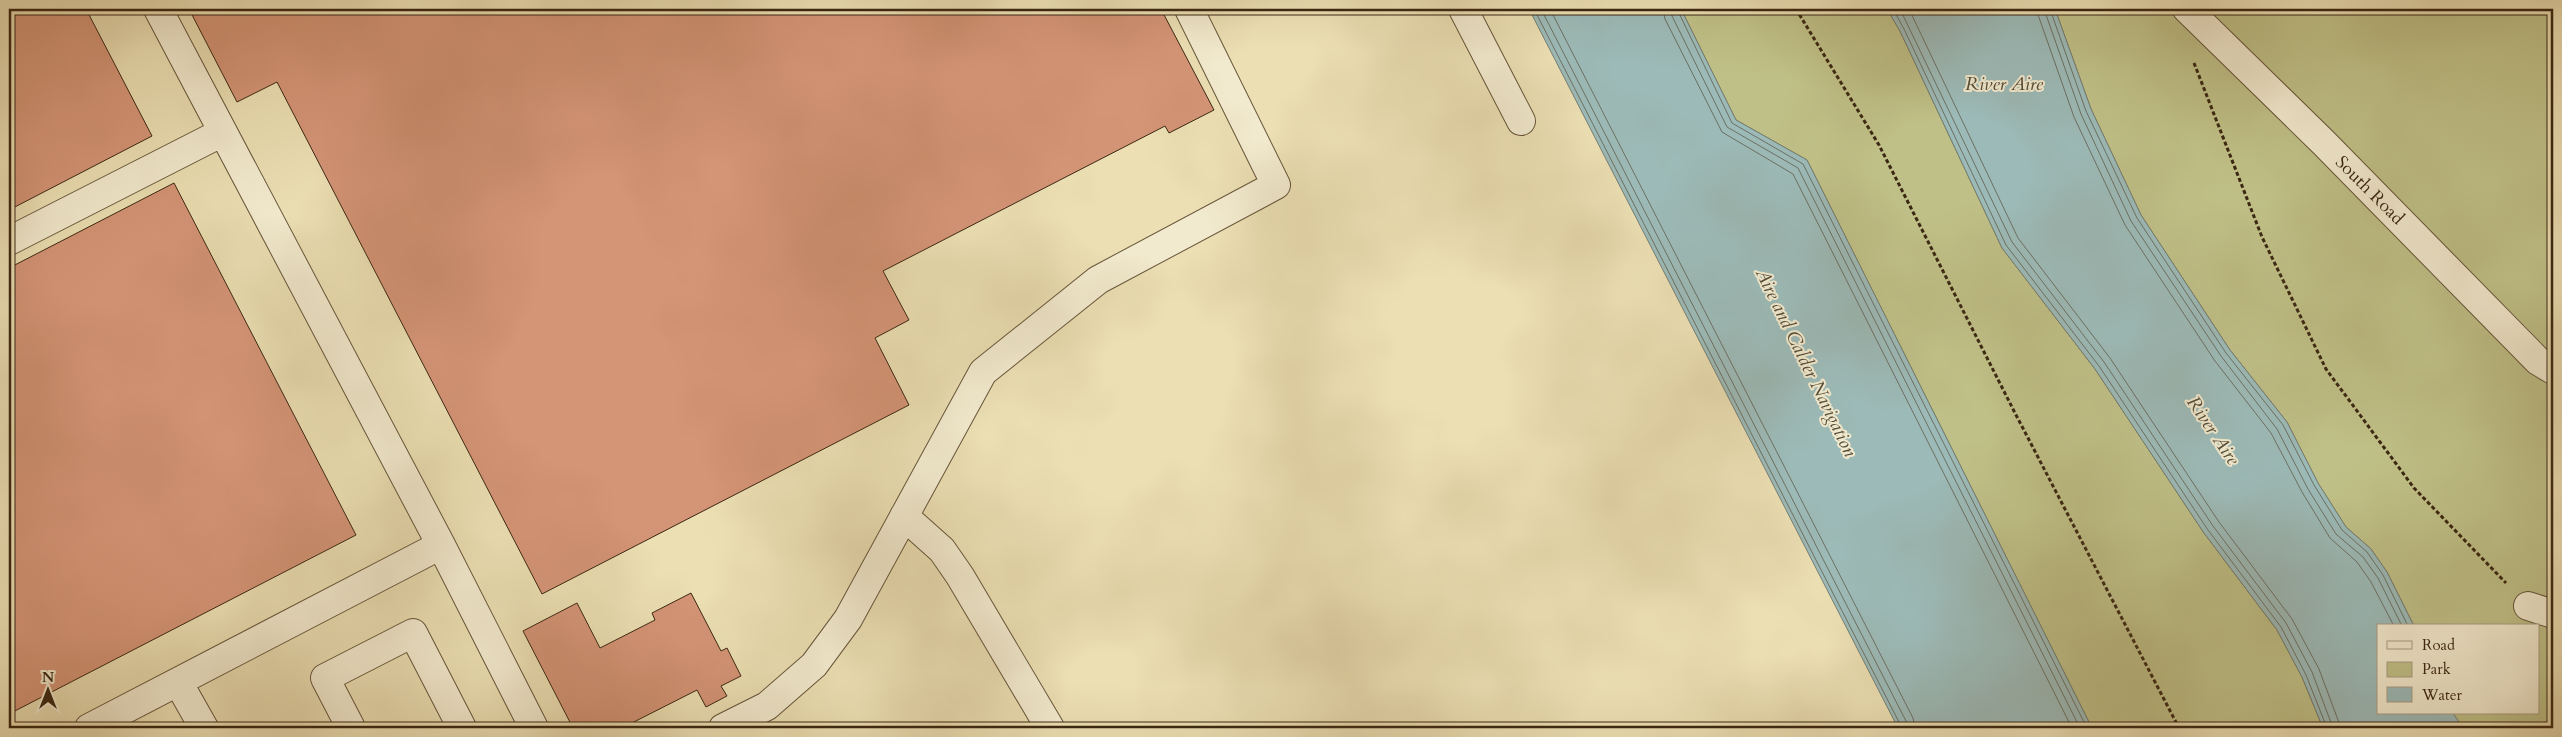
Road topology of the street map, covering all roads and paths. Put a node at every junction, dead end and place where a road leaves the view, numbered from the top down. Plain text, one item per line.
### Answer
1 (158, 9) edge
2 (1189, 9) edge
3 (1463, 9) edge
4 (1796, 9) edge
5 (2187, 9) edge
6 (2190, 54) dead end
7 (1521, 121) dead end
8 (223, 132) junction
9 (9, 240) edge
10 (2553, 370) edge
11 (904, 516) junction
12 (441, 545) junction
13 (2541, 610) edge
14 (178, 682) junction
15 (89, 728) edge
16 (204, 728) edge
17 (351, 728) edge
18 (462, 728) edge
19 (534, 728) edge
20 (723, 728) edge
21 (1050, 728) edge
22 (2179, 728) edge

1 - 8 lane
2 - 11 lane
3 - 7 lane
4 - 22 path
5 - 10 lane, South Road
6 - 13 path
8 - 9 lane
8 - 12 lane
11 - 20 lane
11 - 21 lane
12 - 14 lane
12 - 19 lane
14 - 15 lane
14 - 16 lane
17 - 18 lane

